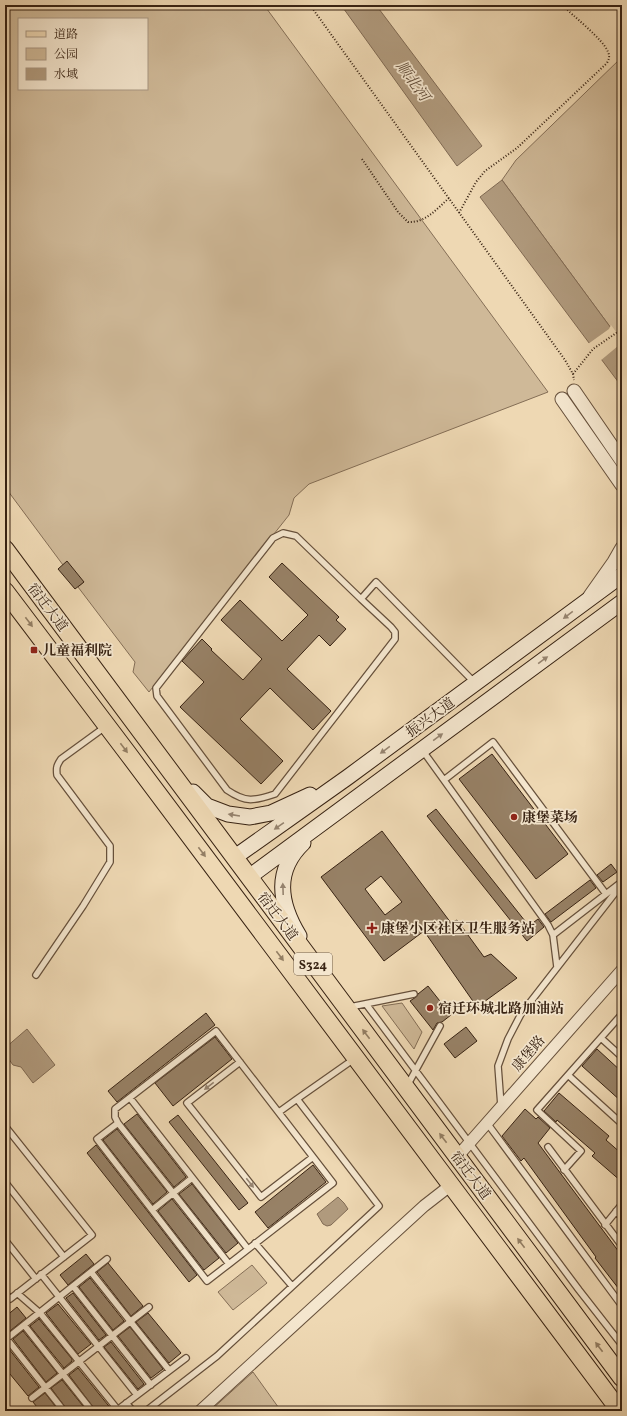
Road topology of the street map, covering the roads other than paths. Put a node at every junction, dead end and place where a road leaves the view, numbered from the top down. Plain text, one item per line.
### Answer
1 (574, 391) road end
2 (562, 399) dead end
3 (622, 461) edge
4 (622, 485) edge
5 (622, 548) edge
6 (5, 549) edge
7 (622, 575) edge
8 (5, 591) edge
9 (361, 599) junction
10 (587, 600) junction
11 (622, 602) edge
12 (622, 606) edge
13 (606, 614) junction
14 (476, 684) junction
15 (107, 726) junction
16 (422, 749) junction
17 (164, 762) junction
18 (348, 777) junction
19 (444, 780) junction
20 (357, 797) junction
21 (235, 857) junction
22 (249, 877) junction
23 (622, 882) edge
24 (606, 894) junction
25 (553, 935) junction
26 (557, 967) junction
27 (622, 970) edge
28 (322, 974) junction
29 (36, 975) dead end
30 (414, 994) dead end
31 (366, 1004) junction
32 (346, 1008) junction
33 (622, 1014) edge
34 (440, 1026) dead end
35 (601, 1038) junction
36 (355, 1058) junction
37 (622, 1058) edge
38 (240, 1062) junction
39 (416, 1070) junction
40 (568, 1075) junction
41 (406, 1088) junction
42 (130, 1098) junction
43 (297, 1099) junction
44 (501, 1106) junction
45 (279, 1112) junction
46 (118, 1123) junction
47 (487, 1123) junction
48 (622, 1124) edge
49 (5, 1126) edge
50 (469, 1143) junction
51 (548, 1147) dead end
52 (313, 1157) junction
53 (457, 1157) junction
54 (564, 1170) junction
55 (192, 1178) junction
56 (5, 1182) edge
57 (451, 1185) junction
58 (173, 1193) junction
59 (622, 1204) edge
60 (152, 1210) junction
61 (616, 1211) junction
62 (622, 1216) edge
63 (605, 1225) junction
64 (5, 1240) edge
65 (255, 1243) junction
66 (622, 1246) edge
67 (248, 1249) junction
68 (64, 1257) junction
69 (107, 1259) dead end
70 (229, 1264) junction
71 (91, 1272) junction
72 (41, 1274) junction
73 (36, 1279) junction
74 (73, 1286) junction
75 (292, 1286) junction
76 (5, 1292) edge
77 (17, 1293) junction
78 (59, 1297) junction
79 (622, 1306) edge
80 (149, 1307) dead end
81 (40, 1312) junction
82 (130, 1321) junction
83 (24, 1325) junction
84 (112, 1336) junction
85 (6, 1340) edge
86 (622, 1345) edge
87 (98, 1346) junction
88 (186, 1358) dead end
89 (79, 1361) junction
90 (169, 1370) junction
91 (63, 1374) junction
92 (622, 1378) edge
93 (151, 1385) junction
94 (46, 1388) junction
95 (137, 1395) junction
96 (32, 1398) dead end
97 (126, 1403) junction
98 (117, 1410) edge
99 (64, 1411) edge
100 (92, 1411) edge
101 (132, 1411) edge
102 (146, 1411) edge
103 (200, 1411) edge
104 (620, 1411) edge

1 - 3 street
2 - 4 street
5 - 10 street
6 - 17 main road, 宿迁大道 / S324
7 - 10 main road, 振兴大道
8 -> 15 main road, 宿迁大道 / S324
9 - 9 lane
9 - 14 lane
10 -> 14 main road, 振兴大道
11 - 13 main road, 振兴大道
12 - 13 street
16 -> 13 main road, 振兴大道
14 -> 18 main road, 振兴大道
15 - 29 lane
15 -> 36 main road, 宿迁大道 / S324
16 - 19 lane
16 - 20 main road, 振兴大道
18 -> 17 main road
17 - 21 main road, 宿迁大道 / S324
18 -> 21 main road, 振兴大道
19 - 24 lane
19 - 25 lane
20 - 22 main road, 振兴大道
28 -> 20 main road
21 - 22 main road, 宿迁大道 / S324
22 - 28 main road, 宿迁大道 / S324
23 - 24 lane
23 - 26 lane
24 - 25 lane
25 - 26 lane
26 - 44 lane
27 - 44 street, 康堡路
28 - 32 main road, 宿迁大道 / S324
30 - 31 lane
31 - 32 lane
31 - 39 lane
41 -> 32 main road, 宿迁大道 / S324
33 - 35 lane
34 - 39 lane
35 - 37 lane
35 - 40 lane
36 - 43 lane
36 - 57 main road, 宿迁大道 / S324
38 - 42 lane
38 - 45 lane
38 -> 52 lane
39 - 41 lane
39 - 50 lane
40 - 48 lane
40 - 54 lane
53 -> 41 main road, 宿迁大道 / S324
42 - 46 lane
42 - 55 lane
43 - 45 lane
43 - 75 lane
44 - 47 street, 康堡路
45 - 52 lane
46 - 58 lane
46 - 60 lane
47 - 50 street, 康堡路
47 - 79 lane
49 - 68 lane
50 - 53 street, 康堡路
50 - 86 lane
51 - 54 lane
52 - 65 lane
92 -> 53 main road, 宿迁大道 / S324
54 - 63 lane
55 - 58 lane
55 - 67 lane
56 - 68 lane
57 - 103 street
57 - 104 main road, 宿迁大道 / S324
58 - 60 lane
58 - 70 lane
59 - 61 lane
60 - 70 lane
61 - 62 lane
61 - 63 lane
63 - 66 lane
64 - 73 lane
65 - 67 lane
65 - 75 lane
67 - 70 lane
68 - 72 lane
69 - 71 lane
71 - 74 lane
71 - 82 lane
72 - 73 lane
72 - 78 lane
73 - 77 lane
74 - 78 lane
74 - 84 lane
75 - 102 lane
76 - 77 lane
77 - 81 lane
78 - 81 lane
78 - 87 lane
80 - 82 lane
81 - 83 lane
81 - 89 lane
82 - 84 lane
82 - 90 lane
83 - 85 lane
83 - 91 lane
84 - 87 lane
84 - 93 lane
85 - 94 lane
87 - 89 lane
87 - 95 lane
88 - 90 lane
89 - 91 lane
89 - 98 lane
90 - 93 lane
91 - 94 lane
91 - 100 lane
93 - 95 lane
94 - 96 lane
94 - 99 lane
95 - 97 lane
97 - 98 lane
97 - 101 lane

